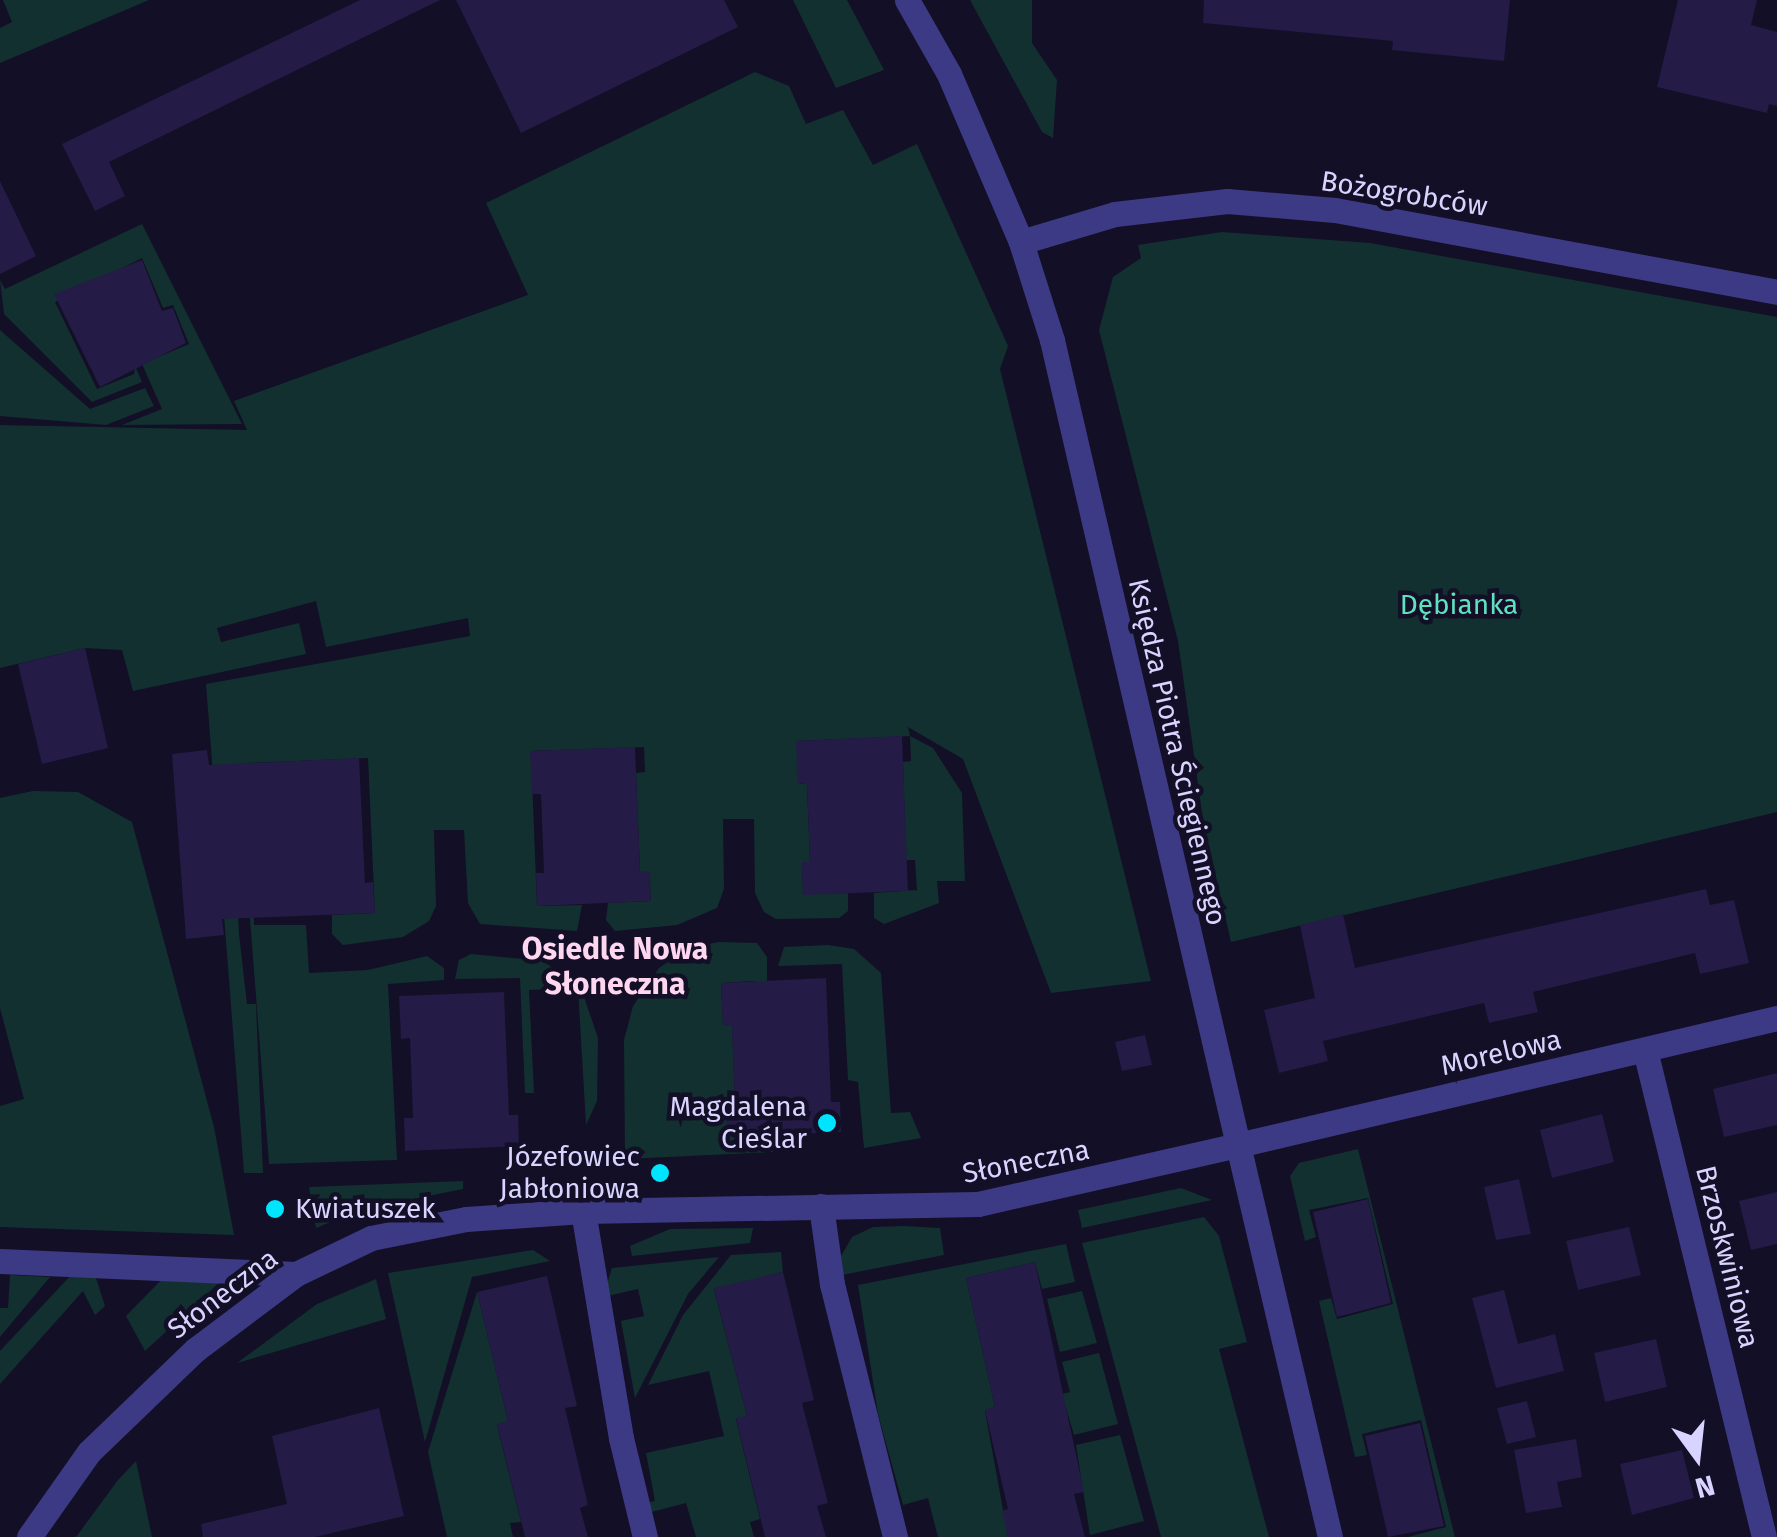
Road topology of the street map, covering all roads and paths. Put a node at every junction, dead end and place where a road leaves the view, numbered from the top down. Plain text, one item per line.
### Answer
1 (907, 0) edge
2 (1021, 242) junction
3 (1777, 292) edge
4 (1777, 1018) edge
5 (1645, 1050) junction
6 (1238, 1145) junction
7 (821, 1206) junction
8 (584, 1211) junction
9 (0, 1261) edge
10 (296, 1274) junction
11 (29, 1537) edge
12 (645, 1537) edge
13 (895, 1537) edge
14 (1330, 1537) edge
15 (1764, 1537) edge

1 - 2 street, Księdza Piotra Ściegiennego
2 - 3 street, Bożogrobców
2 - 6 street, Księdza Piotra Ściegiennego
4 - 5 street, Morelowa
5 - 6 street, Morelowa
5 - 15 street, Brzoskwiniowa
6 - 7 street, Słoneczna
6 - 14 street, Księdza Piotra Ściegiennego
7 - 8 street, Słoneczna
7 - 13 street
8 - 10 street, Słoneczna
8 - 12 street
9 - 10 street
10 - 11 street, Słoneczna

